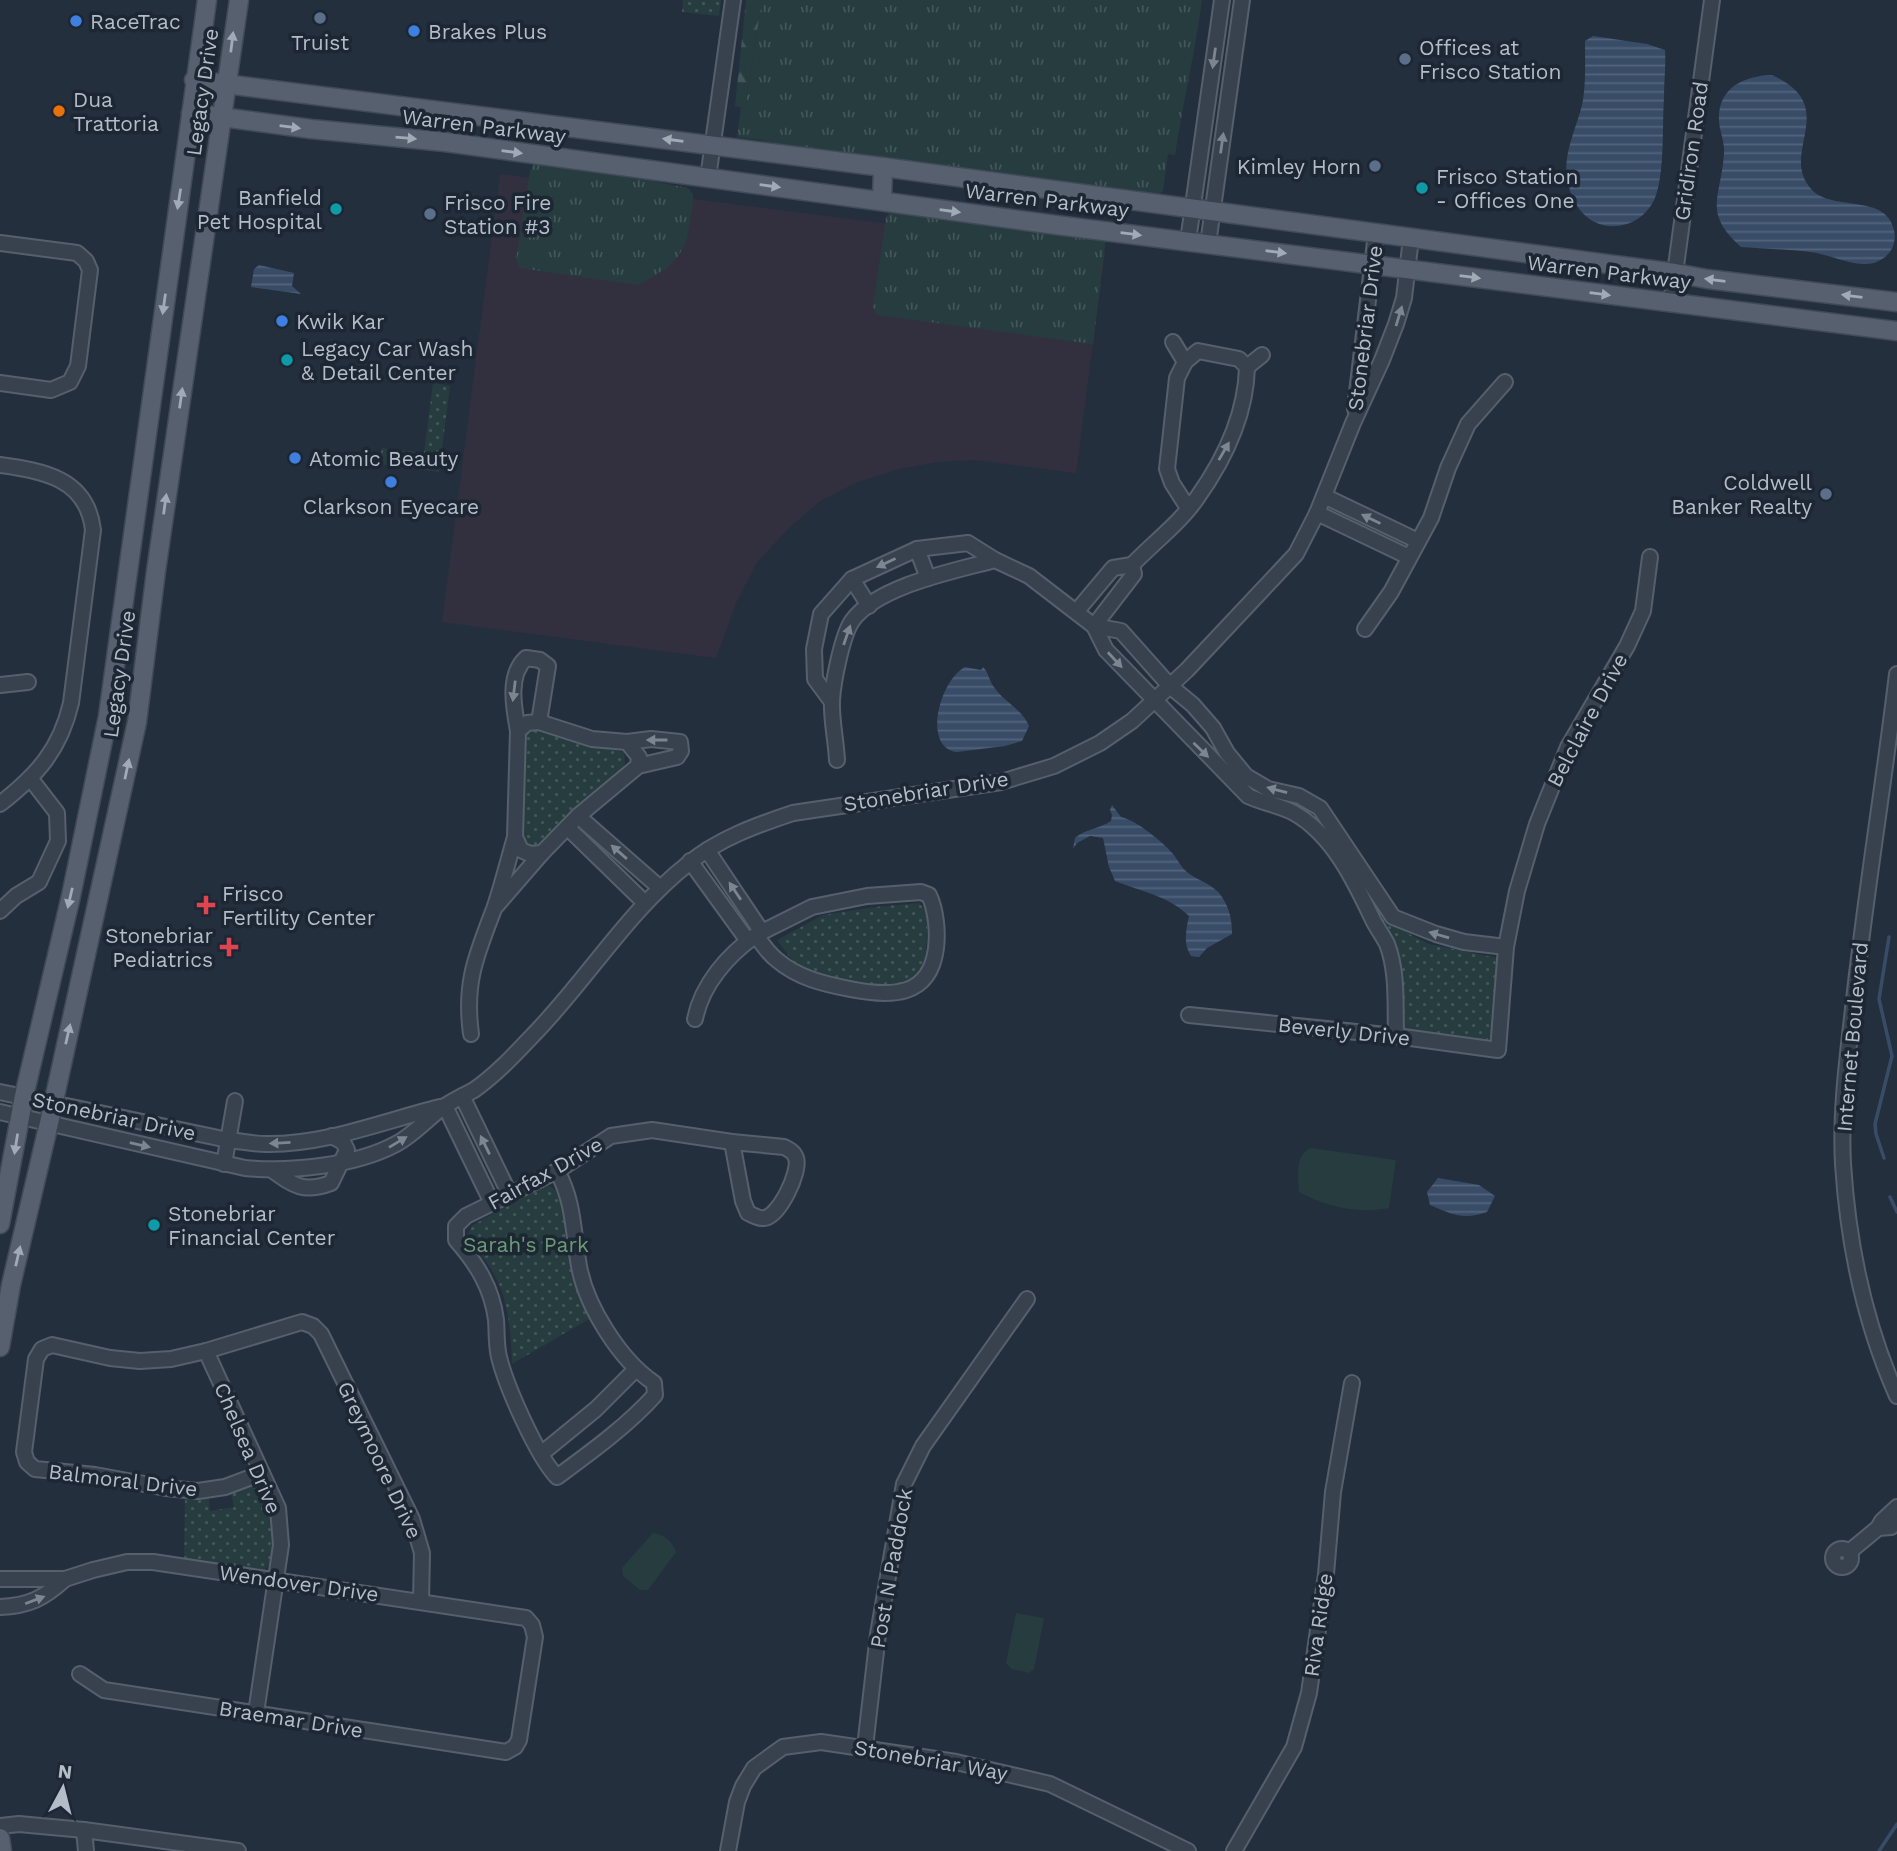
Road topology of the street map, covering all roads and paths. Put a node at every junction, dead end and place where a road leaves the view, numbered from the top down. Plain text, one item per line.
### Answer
1 (207, 0) edge
2 (239, 0) edge
3 (733, 0) edge
4 (1222, 0) edge
5 (1242, 0) edge
6 (1712, 0) edge
7 (194, 80) junction
8 (227, 84) junction
9 (450, 112) junction
10 (191, 113) junction
11 (222, 117) junction
12 (445, 142) junction
13 (712, 145) junction
14 (883, 167) junction
15 (708, 178) junction
16 (882, 201) junction
17 (1193, 208) junction
18 (1213, 211) junction
19 (1376, 233) junction
20 (1411, 237) junction
21 (1188, 242) junction
22 (0, 243) edge
23 (1208, 244) junction
24 (1373, 265) junction
25 (1408, 270) junction
26 (1675, 273) junction
27 (1897, 302) edge
28 (1671, 303) junction
29 (1897, 331) edge
30 (1364, 335) junction
31 (1173, 342) dead end
32 (1390, 342) junction
33 (1262, 355) dead end
34 (156, 361) junction
35 (1185, 362) junction
36 (185, 366) junction
37 (1247, 368) junction
38 (1505, 382) dead end
39 (0, 383) edge
40 (1353, 423) junction
41 (0, 466) edge
42 (1324, 496) junction
43 (1188, 508) junction
44 (1317, 513) junction
45 (1418, 541) junction
46 (917, 549) junction
47 (1409, 557) junction
48 (1650, 557) dead end
49 (995, 560) junction
50 (1132, 565) junction
51 (128, 569) junction
52 (156, 571) junction
53 (928, 578) junction
54 (852, 579) junction
55 (869, 606) junction
56 (1076, 612) junction
57 (1094, 626) junction
58 (1365, 629) dead end
59 (1897, 674) edge
60 (28, 682) dead end
61 (0, 685) edge
62 (1170, 686) junction
63 (1153, 701) junction
64 (832, 702) junction
65 (539, 722) junction
66 (518, 731) junction
67 (627, 742) junction
68 (837, 760) dead end
69 (638, 765) junction
70 (30, 779) junction
71 (0, 804) edge
72 (578, 816) junction
73 (568, 828) junction
74 (515, 837) junction
75 (707, 850) junction
76 (542, 853) junction
77 (690, 861) junction
78 (659, 887) junction
79 (644, 902) junction
80 (494, 909) junction
81 (0, 911) edge
82 (755, 936) junction
83 (1506, 947) junction
84 (1189, 1015) dead end
85 (695, 1018) dead end
86 (471, 1034) dead end
87 (1396, 1035) junction
88 (1498, 1050) joint
89 (0, 1091) edge
90 (24, 1096) junction
91 (462, 1096) junction
92 (53, 1101) junction
93 (235, 1101) dead end
94 (444, 1106) junction
95 (0, 1112) edge
96 (21, 1116) junction
97 (49, 1123) junction
98 (332, 1136) junction
99 (228, 1140) junction
100 (733, 1142) junction
101 (344, 1161) junction
102 (224, 1164) junction
103 (272, 1170) junction
104 (557, 1171) junction
105 (509, 1193) junction
106 (492, 1203) junction
107 (0, 1224) edge
108 (1027, 1300) dead end
109 (0, 1347) edge
110 (206, 1351) junction
111 (635, 1370) junction
112 (1352, 1383) dead end
113 (1897, 1396) edge
114 (541, 1454) junction
115 (262, 1473) junction
116 (1897, 1507) edge
117 (1897, 1522) edge
118 (1878, 1528) junction
119 (1849, 1552) dead end
120 (0, 1579) edge
121 (65, 1579) junction
122 (277, 1580) junction
123 (421, 1601) junction
124 (0, 1607) edge
125 (80, 1674) dead end
126 (256, 1713) junction
127 (865, 1747) junction
128 (506, 1752) joint
129 (0, 1826) edge
130 (84, 1830) junction
131 (0, 1838) edge
132 (223, 1850) edge
133 (2, 1851) edge
134 (86, 1851) edge
135 (239, 1851) edge
136 (728, 1851) edge
137 (1188, 1851) edge
138 (1234, 1851) edge

1 - 7 main road, Legacy Drive
8 -> 2 main road, Legacy Drive
3 - 13 street
4 -> 17 street
18 -> 5 street
6 - 26 street, Gridiron Road
7 - 8 main road, Warren Parkway
7 - 10 main road, Legacy Drive
8 - 9 main road, Warren Parkway
8 - 11 main road, Legacy Drive
9 - 12 main road
13 -> 9 main road, Warren Parkway
10 - 11 main road, Warren Parkway
10 -> 34 main road, Legacy Drive
11 -> 12 main road, Warren Parkway
11 - 36 main road, Legacy Drive
12 -> 15 main road, Warren Parkway
13 - 14 main road, Warren Parkway
13 - 15 street
14 - 16 main road
14 - 17 main road, Warren Parkway
15 -> 16 main road, Warren Parkway
16 -> 21 main road, Warren Parkway
17 - 18 main road, Warren Parkway
17 - 21 street
18 - 19 main road, Warren Parkway
18 - 23 street
19 - 20 main road, Warren Parkway
19 - 24 street, Stonebriar Drive
20 - 25 street, Stonebriar Drive
20 - 26 main road, Warren Parkway
21 - 23 main road, Warren Parkway
22 - 39 street
23 -> 24 main road, Warren Parkway
24 - 25 main road, Warren Parkway
24 - 30 street, Stonebriar Drive
25 -> 28 main road, Warren Parkway
32 -> 25 street, Stonebriar Drive
27 -> 26 main road, Warren Parkway
26 - 28 street, Gridiron Road
28 - 29 main road, Warren Parkway
30 - 32 street
30 - 40 street, Stonebriar Drive
31 - 35 street
32 - 40 street, Stonebriar Drive
33 - 37 street
34 - 36 main road
34 - 51 main road, Legacy Drive
35 - 37 street
35 - 43 street
52 -> 36 main road, Legacy Drive
43 -> 37 street
38 - 45 street
40 - 42 street, Stonebriar Drive
41 - 70 street
42 - 44 street, Stonebriar Drive
45 -> 42 street
43 - 50 street
44 - 47 street
44 - 62 street, Stonebriar Drive
45 - 47 street
46 - 49 street
46 - 53 street
46 -> 54 street
47 - 58 street
48 - 83 street, Belclaire Drive
49 - 53 street
49 - 56 street
50 - 56 street
50 - 57 street
51 - 52 main road
51 -> 90 main road, Legacy Drive
92 -> 52 main road, Legacy Drive
53 - 55 street
54 - 55 street
54 - 64 street
64 -> 55 street
56 - 57 street
57 - 62 street
57 -> 63 street
59 - 113 street, Internet Boulevard
60 - 61 street
62 - 63 street, Stonebriar Drive
83 -> 62 street
63 - 75 street, Stonebriar Drive
63 -> 87 street
64 - 68 street
65 - 66 street
65 -> 66 street
65 - 67 street
66 - 74 street
67 - 69 street
69 -> 67 street
69 - 72 street
70 - 71 street
70 - 81 street
72 - 73 street
78 -> 72 street
73 - 76 street
73 - 79 street
74 - 76 street
74 - 80 street
75 - 77 street, Stonebriar Drive
82 -> 75 street
76 - 80 street
77 - 78 street, Stonebriar Drive
77 - 82 street
78 - 79 street, Stonebriar Drive
79 - 91 street, Stonebriar Drive
80 - 86 street
82 - 82 street
82 - 85 street
83 - 88 street, Belclaire Drive
84 - 87 street, Beverly Drive
87 - 88 street, Beverly Drive
89 - 90 street, Stonebriar Drive
90 - 92 street, Stonebriar Drive
90 - 96 main road, Legacy Drive
91 - 94 street, Stonebriar Drive
105 -> 91 street
92 - 97 main road, Legacy Drive
92 - 99 street, Stonebriar Drive
93 - 99 street
94 - 98 street, Stonebriar Drive
101 -> 94 street, Stonebriar Drive
94 - 106 street
95 - 96 street, Stonebriar Drive
96 - 97 street, Stonebriar Drive
96 -> 107 main road, Legacy Drive
97 -> 102 street, Stonebriar Drive
109 -> 97 main road, Legacy Drive
98 -> 99 street, Stonebriar Drive
98 - 101 street
99 - 102 street
100 - 100 street, Fairfax Drive
100 - 104 street, Fairfax Drive
101 - 103 street, Stonebriar Drive
101 - 103 street, Stonebriar Drive
102 - 103 street, Stonebriar Drive
104 - 105 street, Fairfax Drive
104 - 111 street
105 - 106 street, Fairfax Drive
106 - 114 street, Fairfax Drive
108 - 127 street, Post N Paddock
110 - 115 street, Chelsea Drive
110 - 115 street, Balmoral Drive
110 - 123 street, Greymoore Drive
111 - 114 street
111 - 114 street
112 - 138 street, Riva Ridge
115 - 122 street, Chelsea Drive
116 - 118 street
117 - 118 street
118 - 119 street
120 - 121 street, Wendover Drive
121 - 122 street, Wendover Drive
124 -> 121 street, Wendover Drive
122 - 123 street, Wendover Drive
122 - 126 street, Chelsea Drive
123 - 128 street, Wendover Drive
125 - 126 street, Braemar Drive
126 - 128 street, Braemar Drive
127 - 136 street, Stonebriar Way
127 - 137 street, Stonebriar Way
129 - 130 street
130 - 132 street
130 - 134 street
131 - 133 main road
132 - 135 street

